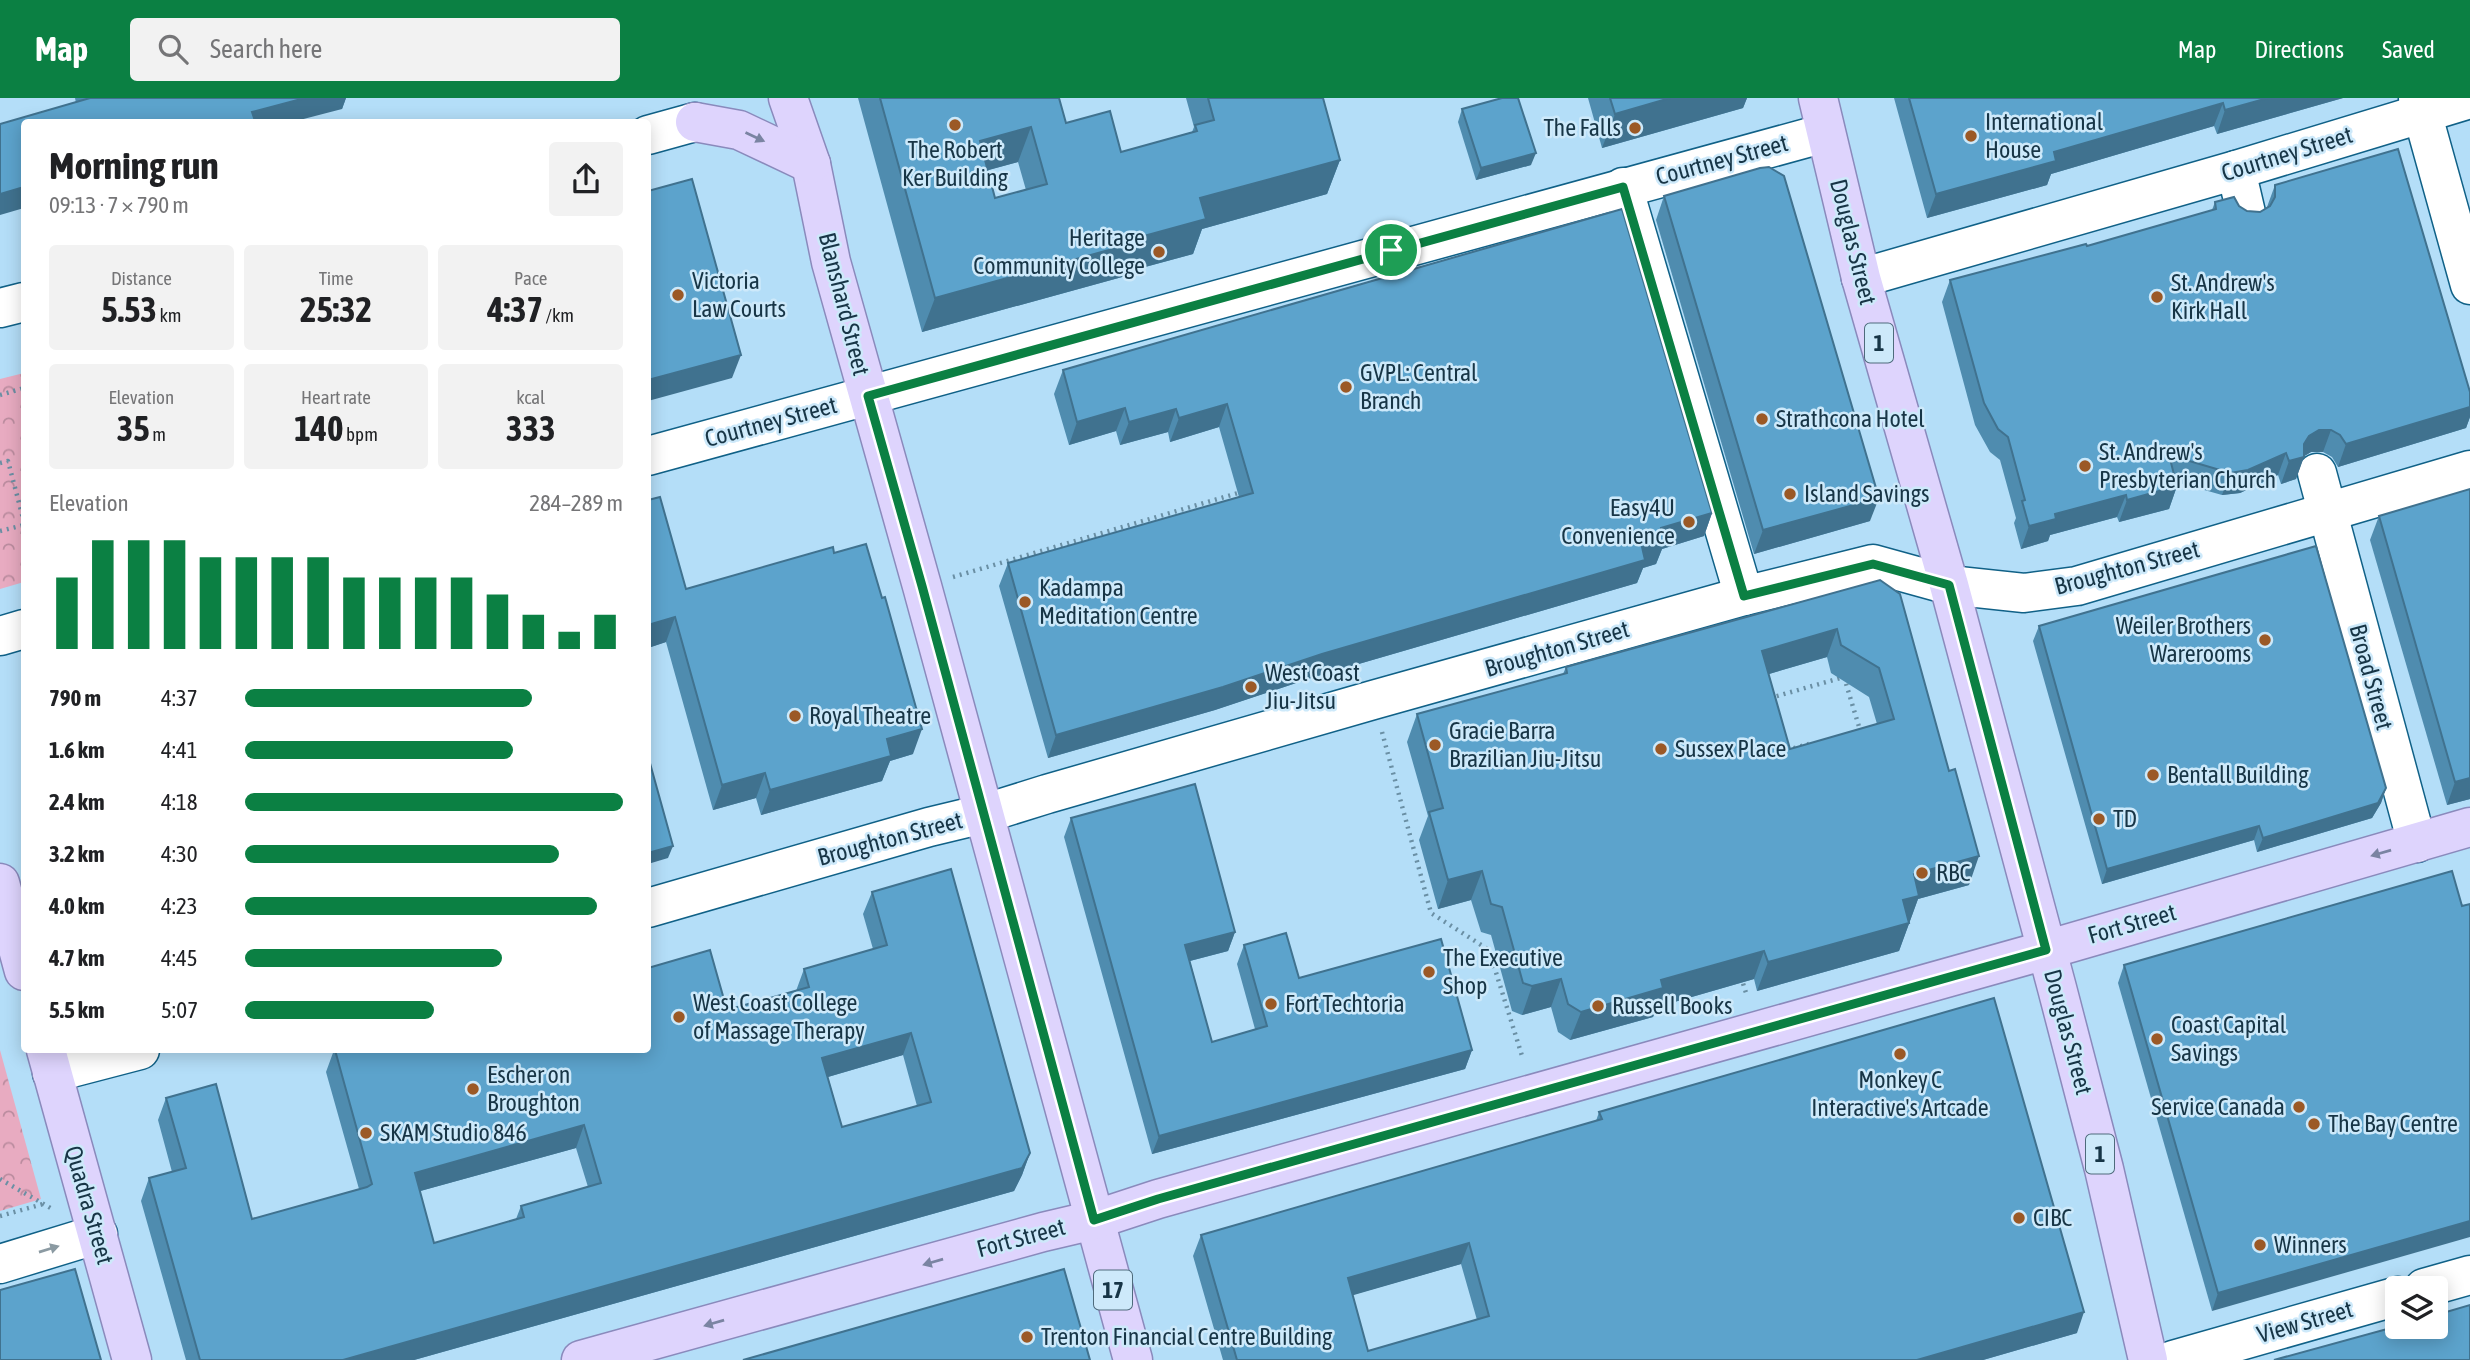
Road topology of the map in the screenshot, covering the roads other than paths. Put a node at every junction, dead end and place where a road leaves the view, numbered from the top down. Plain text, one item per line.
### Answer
1 (725, 98) edge
2 (788, 98) edge
3 (2470, 99) edge
4 (2420, 106) edge
5 (1822, 115) edge
6 (695, 122) junction
7 (651, 134) edge
8 (811, 164) junction
9 (2236, 170) junction
10 (1623, 187) junction
11 (2246, 213) edge
12 (1861, 278) junction
13 (2470, 285) edge
14 (21, 303) edge
15 (0, 308) edge
16 (868, 396) junction
17 (651, 455) edge
18 (2470, 470) edge
19 (2317, 473) dead end
20 (2327, 511) junction
21 (1949, 585) junction
22 (1744, 596) junction
23 (21, 630) edge
24 (0, 636) edge
25 (984, 814) junction
26 (2470, 827) edge
27 (2417, 843) junction
28 (0, 883) edge
29 (651, 907) edge
30 (2046, 950) junction
31 (21, 960) edge
32 (115, 1053) edge
33 (49, 1061) edge
34 (1094, 1220) junction
35 (98, 1234) junction
36 (0, 1264) edge
37 (2470, 1275) edge
38 (2448, 1281) edge
39 (2385, 1300) edge
40 (132, 1360) edge
41 (581, 1360) edge
42 (1133, 1360) edge
43 (2148, 1360) edge
44 (2173, 1360) edge

1 - 6 main road
2 - 8 main road, Blanshard Street / 17
3 - 4 street, Courtney Street
4 - 9 street, Courtney Street
4 - 13 street
5 - 10 street, Courtney Street
5 - 12 main road, Douglas Street / 1
6 - 7 street
6 -> 8 main road
8 - 16 main road, Blanshard Street / 17
9 - 11 street
9 - 12 street, Courtney Street
10 - 16 street, Courtney Street
10 - 22 street
12 - 21 main road, Douglas Street / 1
14 - 15 street
16 - 17 street, Courtney Street
16 - 25 main road, Blanshard Street / 17
18 - 20 street, Broughton Street
19 - 20 street, Broad Street
20 - 21 street, Broughton Street
20 - 27 street, Broad Street
21 - 22 street, Broughton Street
21 - 30 main road, Douglas Street / 1
22 - 25 street, Broughton Street
23 - 24 street
25 - 29 street, Broughton Street
25 - 34 main road, Blanshard Street / 17
26 - 27 main road, Fort Street
27 -> 30 main road, Fort Street
28 - 31 main road
30 - 34 main road, Fort Street
30 - 43 main road, Douglas Street / 1
32 - 33 street
33 - 35 main road, Quadra Street
34 -> 41 main road, Fort Street
34 - 42 main road, Blanshard Street / 17
36 -> 35 street
35 - 40 main road, Quadra Street
37 - 38 street
39 - 44 street, View Street

